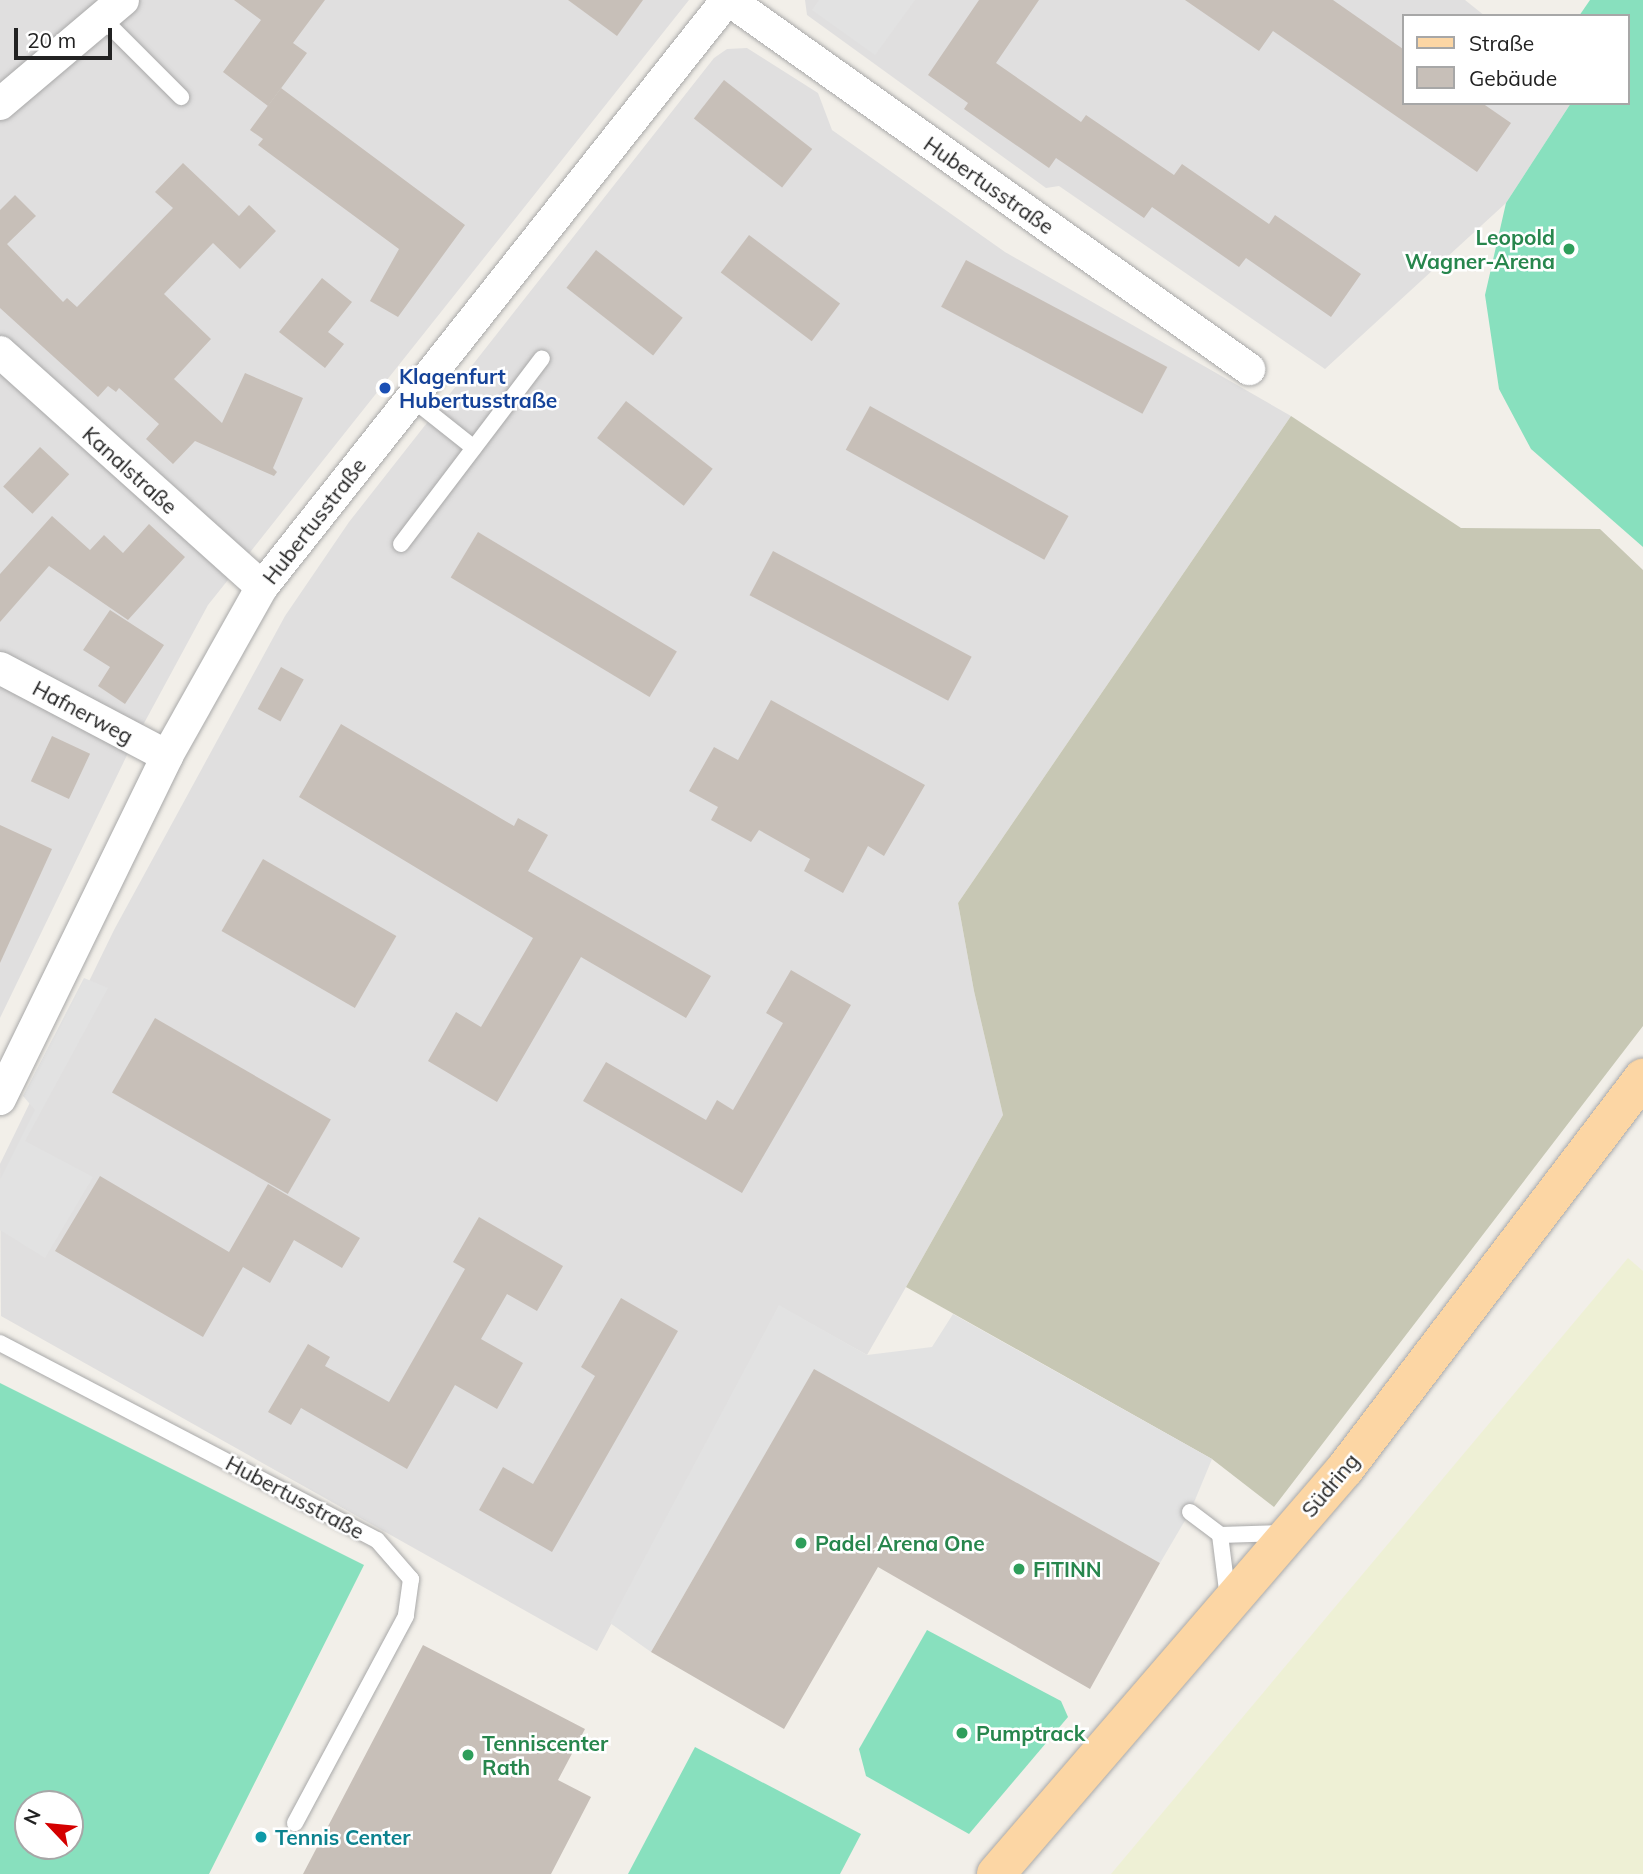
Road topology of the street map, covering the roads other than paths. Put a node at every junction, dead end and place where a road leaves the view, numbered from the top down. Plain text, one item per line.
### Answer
1 (725, 1) edge
2 (112, 9) edge
3 (181, 97) dead end
4 (0, 104) edge
5 (0, 352) edge
6 (541, 358) dead end
7 (1249, 369) dead end
8 (411, 398) junction
9 (474, 448) junction
10 (401, 544) dead end
11 (262, 587) junction
12 (0, 668) edge
13 (167, 756) junction
14 (1643, 1078) edge
15 (0, 1099) edge
16 (0, 1343) edge
17 (1190, 1512) dead end
18 (1289, 1533) junction
19 (1220, 1535) junction
20 (1229, 1603) junction
21 (295, 1823) dead end
22 (996, 1874) edge

1 - 7 street, Hubertusstraße
1 - 8 street, Hubertusstraße
2 - 3 lane
2 - 4 street
5 - 11 street, Kanalstraße
6 - 9 lane
8 - 9 lane
8 - 11 street, Hubertusstraße
9 - 10 lane
11 - 13 street, Hubertusstraße
12 - 13 street, Hafnerweg
13 - 15 street, Hubertusstraße
14 - 18 main road, Südring
16 - 21 lane, Hubertusstraße
17 - 19 lane
18 - 19 lane
18 - 20 main road, Südring
19 - 20 lane
20 - 22 main road, Südring

